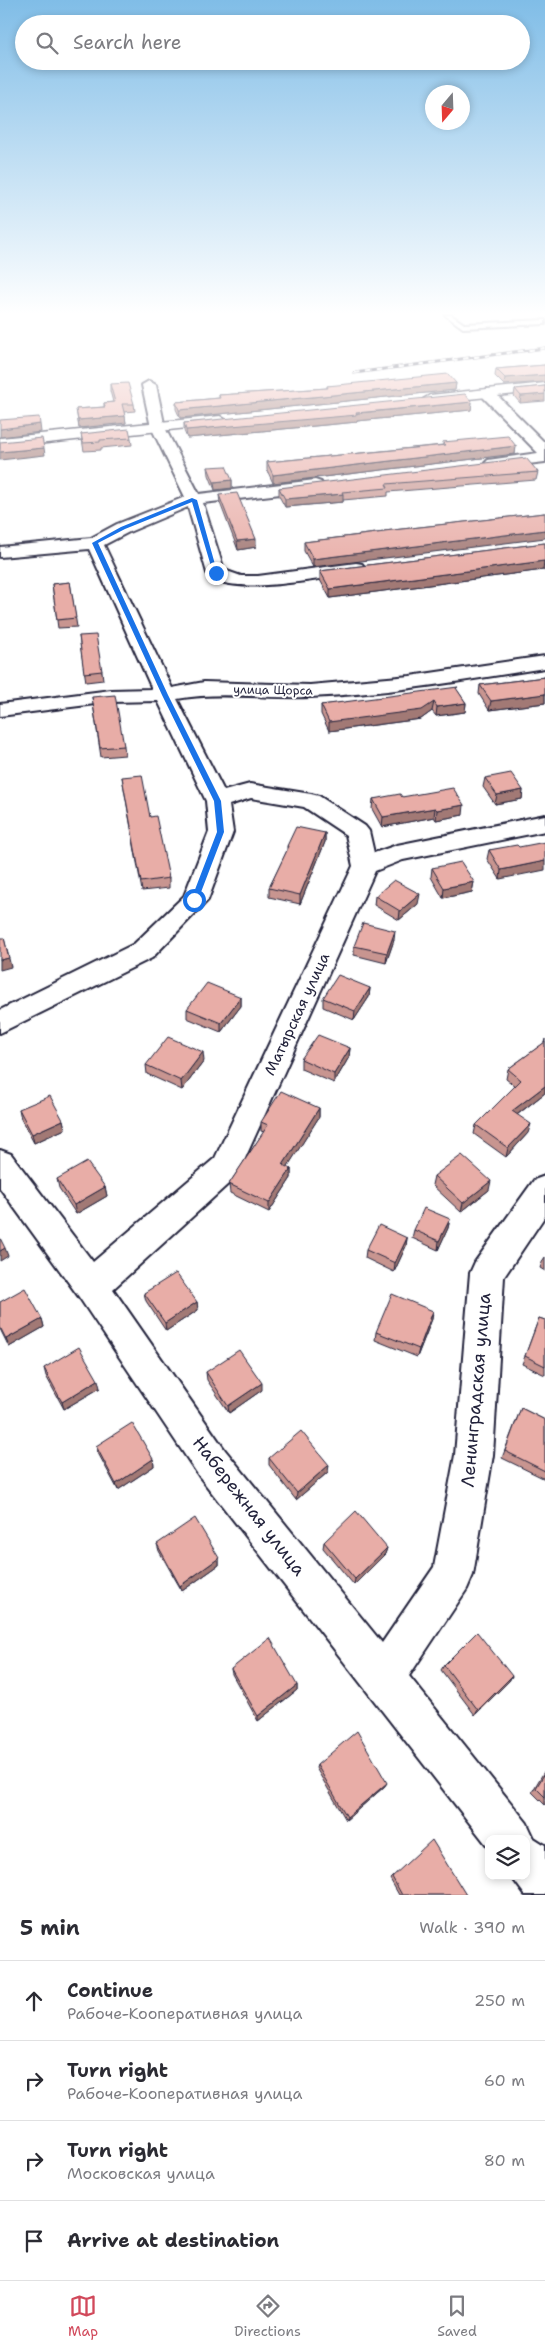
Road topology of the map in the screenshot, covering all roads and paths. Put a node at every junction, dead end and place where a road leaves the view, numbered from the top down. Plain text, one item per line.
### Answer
1 (153, 403) edge
2 (497, 403) edge
3 (236, 419) edge
4 (159, 429) junction
5 (0, 443) edge
6 (545, 452) edge
7 (545, 457) edge
8 (477, 465) edge
9 (330, 483) edge
10 (194, 500) junction
11 (95, 543) junction
12 (0, 552) edge
13 (377, 566) edge
14 (545, 662) edge
15 (165, 695) junction
16 (0, 710) edge
17 (217, 801) junction
18 (545, 823) edge
19 (365, 866) junction
20 (0, 1022) edge
21 (0, 1163) edge
22 (545, 1190) edge
23 (91, 1286) junction
24 (384, 1676) junction
25 (508, 1835) edge
26 (530, 1863) edge
27 (545, 1882) edge

1 - 4 street
2 - 6 street
3 - 4 main road
4 - 5 main road
4 - 10 street
7 - 8 street
9 - 10 street
10 - 11 street
10 - 13 street
11 - 12 street
11 - 15 street
14 - 15 street, улица Щорса
15 - 16 street, улица Щорса
15 - 17 street
17 - 19 street
17 - 20 street
18 - 19 street
19 - 23 street, Матырская улица
21 - 23 street, Набережная улица
22 - 24 street, Ленинградская улица
23 - 24 street, Набережная улица
24 - 25 street, Набережная улица
26 - 27 street

